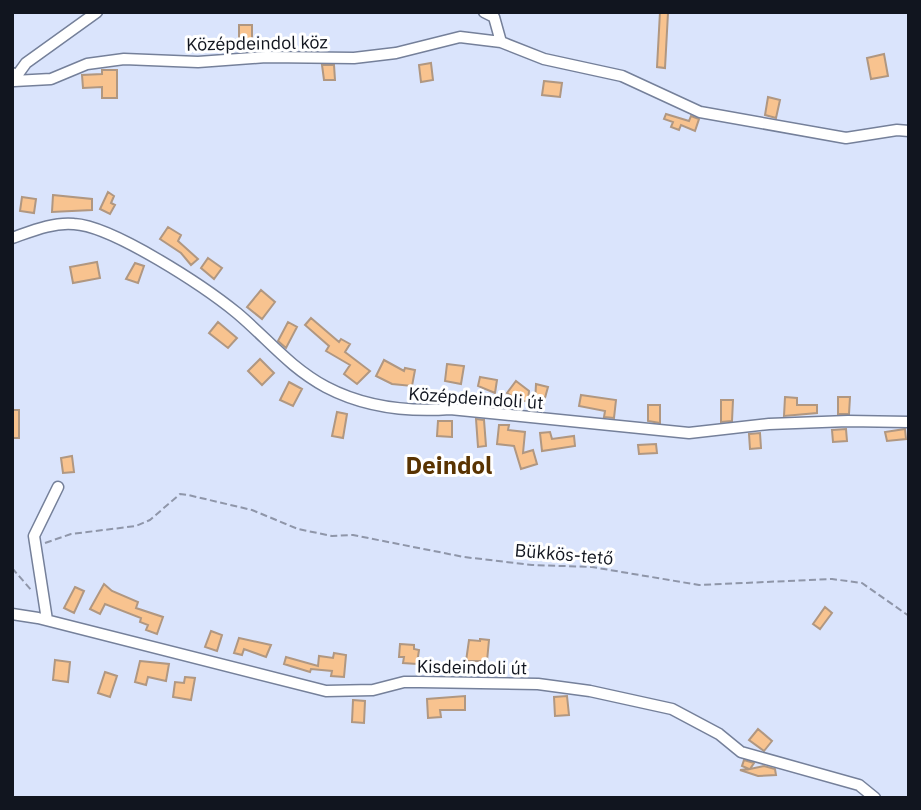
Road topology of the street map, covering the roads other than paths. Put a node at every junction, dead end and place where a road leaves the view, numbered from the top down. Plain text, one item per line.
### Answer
1 (97, 12) edge
2 (484, 12) edge
3 (501, 42) junction
4 (13, 78) edge
5 (909, 131) edge
6 (12, 238) edge
7 (909, 422) edge
8 (58, 487) dead end
9 (12, 614) edge
10 (47, 620) junction
11 (875, 798) edge

1 - 4 street
2 - 3 street
3 - 4 street, Középdeindol köz
3 - 5 street, Középdeindol köz
6 - 7 street, Középdeindoli út
8 - 10 street
9 - 10 street, Kisdeindoli út
10 - 11 street, Kisdeindoli út

